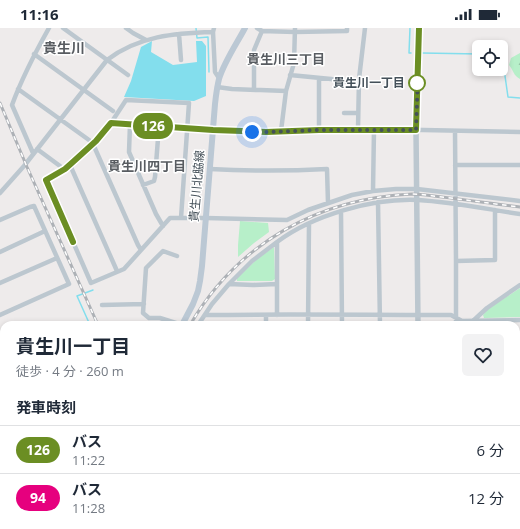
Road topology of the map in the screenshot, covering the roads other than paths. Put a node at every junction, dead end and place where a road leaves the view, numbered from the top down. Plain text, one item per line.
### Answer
1 (49, 28) edge
2 (63, 28) edge
3 (126, 28) edge
4 (245, 28) edge
5 (257, 28) edge
6 (347, 28) edge
7 (365, 28) edge
8 (419, 28) edge
9 (213, 30) edge
10 (295, 30) edge
11 (262, 31) junction
12 (194, 32) edge
13 (179, 34) junction
14 (146, 40) junction
15 (34, 54) junction
16 (107, 60) junction
17 (181, 60) dead end
18 (128, 75) dead end
19 (290, 75) junction
20 (220, 78) junction
21 (319, 78) junction
22 (359, 84) junction
23 (217, 87) junction
24 (18, 89) junction
25 (84, 90) junction
26 (254, 90) junction
27 (286, 91) junction
28 (113, 111) dead end
29 (344, 113) dead end
30 (358, 114) junction
31 (60, 119) junction
32 (111, 123) junction
33 (130, 124) junction
34 (159, 126) junction
35 (187, 128) junction
36 (374, 129) junction
37 (213, 130) junction
38 (319, 130) junction
39 (358, 130) junction
40 (416, 130) junction
41 (282, 131) junction
42 (455, 131) junction
43 (520, 132) edge
44 (89, 140) dead end
45 (93, 144) junction
46 (35, 151) junction
47 (70, 165) junction
48 (455, 165) junction
49 (520, 165) edge
50 (60, 166) dead end
51 (210, 169) junction
52 (143, 185) junction
53 (417, 189) junction
54 (373, 191) junction
55 (0, 193) edge
56 (456, 193) junction
57 (417, 200) junction
58 (520, 201) edge
59 (328, 202) junction
60 (378, 202) junction
61 (456, 204) junction
62 (495, 210) junction
63 (341, 212) junction
64 (520, 214) edge
65 (181, 218) junction
66 (206, 218) junction
67 (0, 220) edge
68 (309, 224) junction
69 (163, 226) junction
70 (45, 231) junction
71 (277, 242) junction
72 (141, 250) junction
73 (0, 252) edge
74 (177, 256) dead end
75 (57, 258) junction
76 (456, 261) junction
77 (118, 271) junction
78 (0, 284) edge
79 (228, 284) junction
80 (277, 284) junction
81 (520, 285) edge
82 (144, 304) junction
83 (102, 305) dead end
84 (266, 314) junction
85 (342, 314) junction
86 (0, 315) edge
87 (205, 315) junction
88 (277, 315) junction
89 (308, 315) junction
90 (380, 315) junction
91 (418, 315) junction
92 (456, 318) junction
93 (474, 320) junction
94 (520, 320) edge
95 (169, 321) edge
96 (184, 321) edge
97 (201, 321) edge
98 (266, 321) edge
99 (308, 321) edge
100 (342, 321) edge
101 (380, 321) edge
102 (418, 321) edge

1 - 15 street
2 - 16 street
3 - 14 street
4 - 20 main road, 貴生川北脇線
5 - 11 street
6 - 10 street
7 - 22 street
8 - 40 street
9 - 12 street
9 - 20 street
10 - 11 street
10 - 19 street
11 - 26 street
12 - 13 street
13 - 14 street
13 - 17 street
14 - 16 street
15 - 24 street
15 - 25 street
16 - 18 street
16 - 25 street
19 - 21 street
19 - 27 street
20 - 23 main road, 貴生川北脇線
21 - 22 street
21 - 38 street
22 - 30 street
23 - 26 street
23 - 37 main road, 貴生川北脇線
24 - 31 street
24 - 46 street
25 - 28 street
25 - 31 street
26 - 27 street
27 - 41 street
29 - 30 street
30 - 39 street
31 - 44 street
31 - 46 street
32 - 33 street
32 - 35 street
32 - 45 street
33 - 34 street
33 - 52 street
34 - 35 street
34 - 52 street
35 - 37 street
35 - 65 street
36 - 39 street
36 - 40 street
36 - 54 street
37 - 41 street
37 - 51 main road, 貴生川北脇線
38 - 39 street
38 - 41 street
40 - 42 street
40 - 53 street
42 - 43 street
42 - 48 street
45 - 47 street
45 - 72 street
46 - 50 street
46 - 55 street
47 - 77 street
47 - 77 street
48 - 49 street
48 - 56 street
51 - 59 street
51 - 66 main road, 貴生川北脇線
52 - 69 street
53 - 54 street
53 - 56 street
53 - 57 street
54 - 59 street
56 - 58 street
56 - 61 street
57 - 60 street
57 - 61 street
57 - 91 street
59 - 66 street
60 - 63 street
60 - 90 street
61 - 62 street
61 - 76 street
62 - 64 street
62 - 76 street
63 - 68 street
63 - 85 street
65 - 66 street
65 - 69 street
66 - 96 main road, 貴生川北脇線
67 - 70 street
68 - 71 street
68 - 89 street
69 - 72 street
70 - 73 street
70 - 75 street
71 - 79 street
71 - 80 street
72 - 77 street
74 - 82 street
75 - 78 street
75 - 86 street
76 - 92 street
79 - 80 street
79 - 87 street
80 - 88 street
81 - 93 street
82 - 83 street
82 - 95 street
84 - 87 street
84 - 88 street
84 - 98 street
85 - 89 street
85 - 90 street
85 - 100 street
87 - 97 street
88 - 89 street
89 - 99 street
90 - 91 street
90 - 101 street
91 - 92 street
91 - 102 street
92 - 93 street
93 - 94 street

